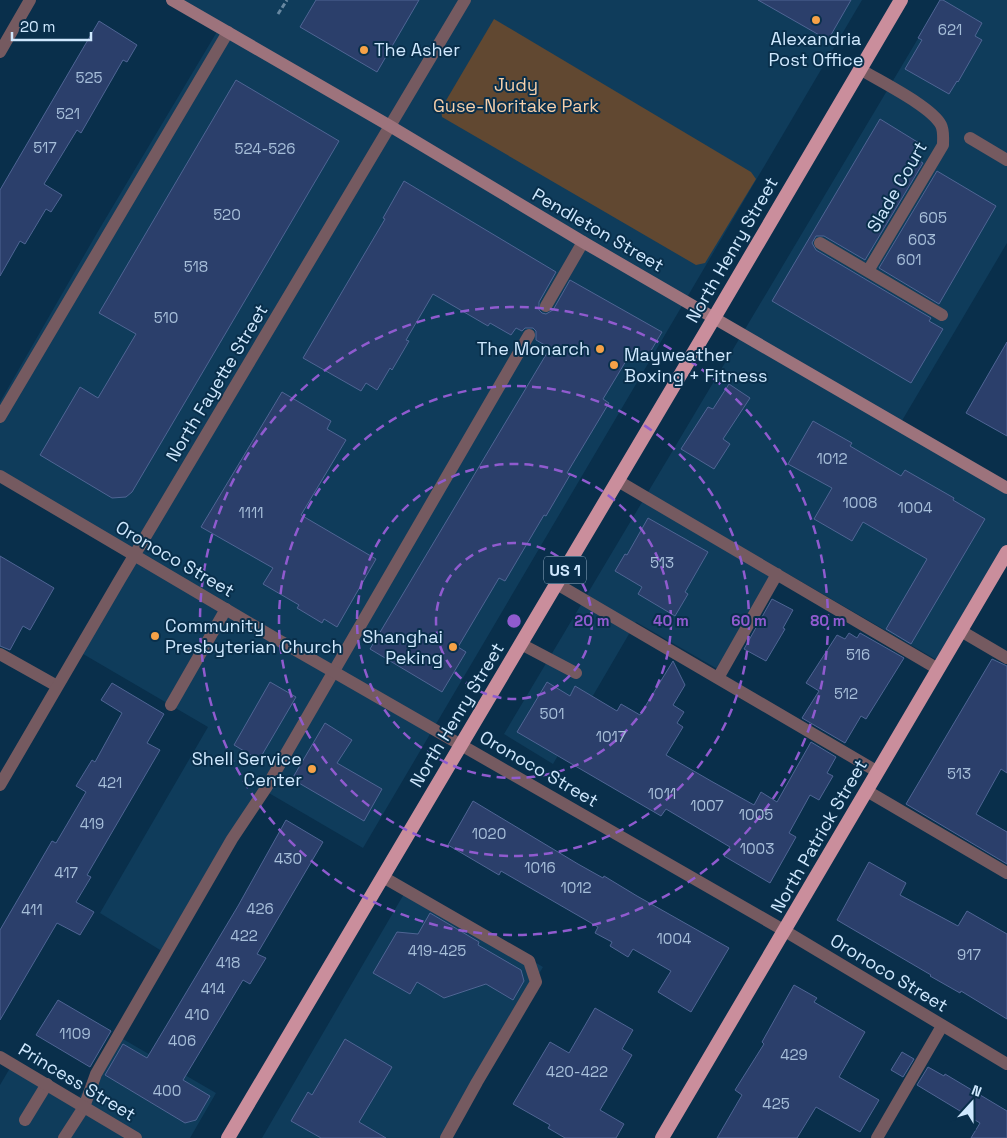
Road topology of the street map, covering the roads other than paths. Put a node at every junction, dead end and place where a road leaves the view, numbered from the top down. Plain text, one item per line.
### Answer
1 (30, 0) edge
2 (172, 0) edge
3 (465, 0) edge
4 (901, 0) edge
5 (228, 32) junction
6 (0, 52) edge
7 (860, 69) junction
8 (390, 126) junction
9 (970, 138) dead end
10 (1007, 160) edge
11 (583, 242) junction
12 (820, 243) dead end
13 (868, 271) junction
14 (546, 306) dead end
15 (942, 315) dead end
16 (714, 318) junction
17 (529, 335) dead end
18 (0, 417) edge
19 (0, 476) edge
20 (618, 481) junction
21 (1007, 488) edge
22 (1007, 552) edge
23 (134, 556) junction
24 (777, 574) junction
25 (557, 584) junction
26 (226, 609) junction
27 (961, 630) junction
28 (521, 644) junction
29 (0, 654) edge
30 (1007, 658) edge
31 (938, 669) junction
32 (334, 672) junction
33 (576, 673) dead end
34 (718, 678) junction
35 (57, 686) junction
36 (170, 705) dead end
37 (462, 745) junction
38 (878, 772) junction
39 (0, 785) edge
40 (866, 792) junction
41 (1007, 873) edge
42 (383, 877) junction
43 (785, 931) junction
44 (942, 1026) junction
45 (0, 1057) edge
46 (1007, 1064) edge
47 (47, 1084) junction
48 (84, 1107) junction
49 (25, 1120) dead end
50 (64, 1138) edge
51 (136, 1138) edge
52 (228, 1138) edge
53 (446, 1138) edge
54 (662, 1138) edge
55 (877, 1138) edge

1 - 6 street
2 - 5 main road, Pendleton Street
3 - 8 street, North Fayette Street
4 - 7 highway, North Henry Street / US 1
5 - 8 main road, Pendleton Street
5 - 18 street
7 - 13 street, Slade Court
7 - 16 highway, North Henry Street / US 1
8 - 11 main road, Pendleton Street
8 - 23 street, North Fayette Street
9 - 10 street
11 - 14 street
11 - 16 main road, Pendleton Street
12 - 13 street
13 - 15 street
16 - 20 highway, North Henry Street / US 1
16 - 21 main road, Pendleton Street
17 - 32 street
19 - 23 street, Oronoco Street
20 - 24 street
20 - 25 highway, North Henry Street / US 1
22 - 27 highway, North Patrick Street
23 - 26 street, Oronoco Street
23 - 35 street, North Fayette Street
24 - 31 street
24 - 34 street
25 - 28 highway, North Henry Street / US 1
25 - 34 street
26 - 32 street, Oronoco Street
26 - 36 street
27 - 30 street
27 - 31 highway, North Patrick Street
28 - 33 street
28 - 37 highway, North Henry Street / US 1
29 - 35 street
31 - 38 highway, North Patrick Street
32 - 37 street, Oronoco Street
32 - 48 street
34 - 38 street
35 - 39 street, North Fayette Street
37 - 42 highway, North Henry Street / US 1
37 - 43 street, Oronoco Street
38 - 40 highway, North Patrick Street
40 - 41 street
40 - 43 highway, North Patrick Street
42 - 52 highway, North Henry Street / US 1
42 - 53 street
43 - 44 street, Oronoco Street
43 - 54 highway, North Patrick Street
44 - 46 street, Oronoco Street
44 - 55 street
45 - 47 street, Princess Street
47 - 48 street, Princess Street
47 - 49 street
48 - 50 street
48 - 51 street, Princess Street

